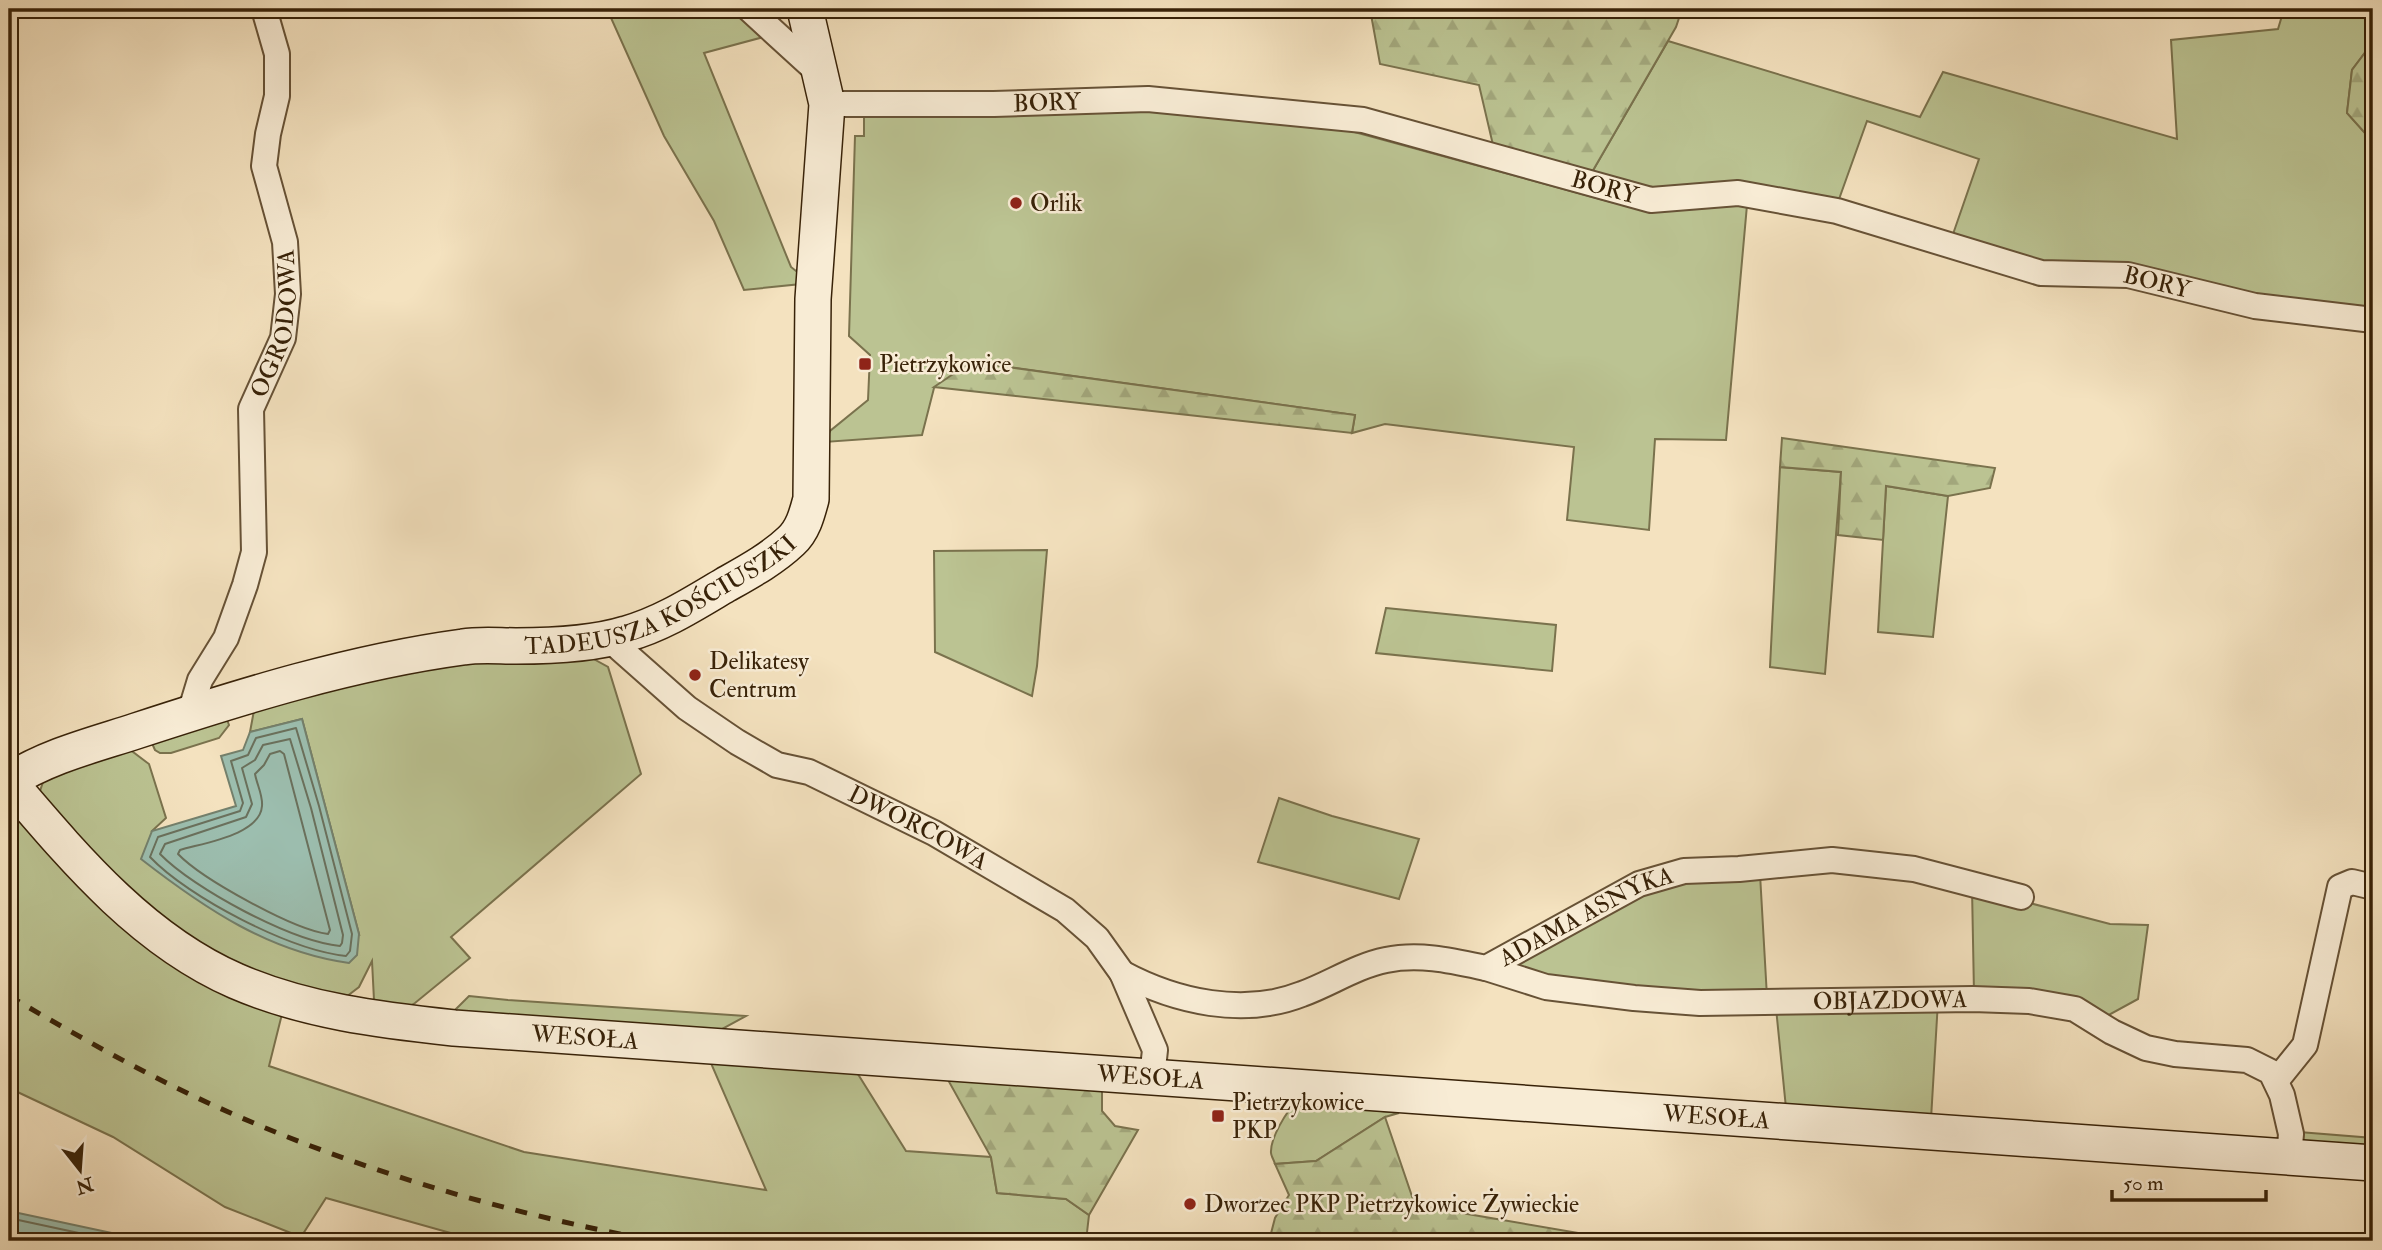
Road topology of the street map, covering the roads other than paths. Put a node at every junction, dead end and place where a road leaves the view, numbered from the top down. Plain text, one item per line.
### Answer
1 (264, 9) edge
2 (749, 9) edge
3 (805, 9) edge
4 (823, 89) junction
5 (2373, 320) edge
6 (609, 639) junction
7 (190, 713) junction
8 (9, 781) edge
9 (2373, 887) edge
10 (2021, 897) dead end
11 (1486, 968) junction
12 (1122, 973) junction
13 (1152, 1077) junction
14 (2276, 1081) junction
15 (2289, 1157) junction
16 (2373, 1163) edge

1 - 7 street, OGRODOWA
2 - 4 street
3 - 4 main road, TADEUSZA KOŚCIUSZKI
4 - 5 street, BORY
4 - 6 main road, TADEUSZA KOŚCIUSZKI
6 - 7 main road, TADEUSZA KOŚCIUSZKI
6 - 12 street, DWORCOWA
7 - 8 main road, TADEUSZA KOŚCIUSZKI
8 - 13 main road, WESOŁA
9 - 14 street
10 - 11 street, ADAMA ASNYKA
11 - 12 street, ADAMA ASNYKA
11 - 14 street, OBJAZDOWA
12 - 13 street, DWORCOWA
13 - 15 main road, WESOŁA
14 - 15 street
15 - 16 main road, WESOŁA

